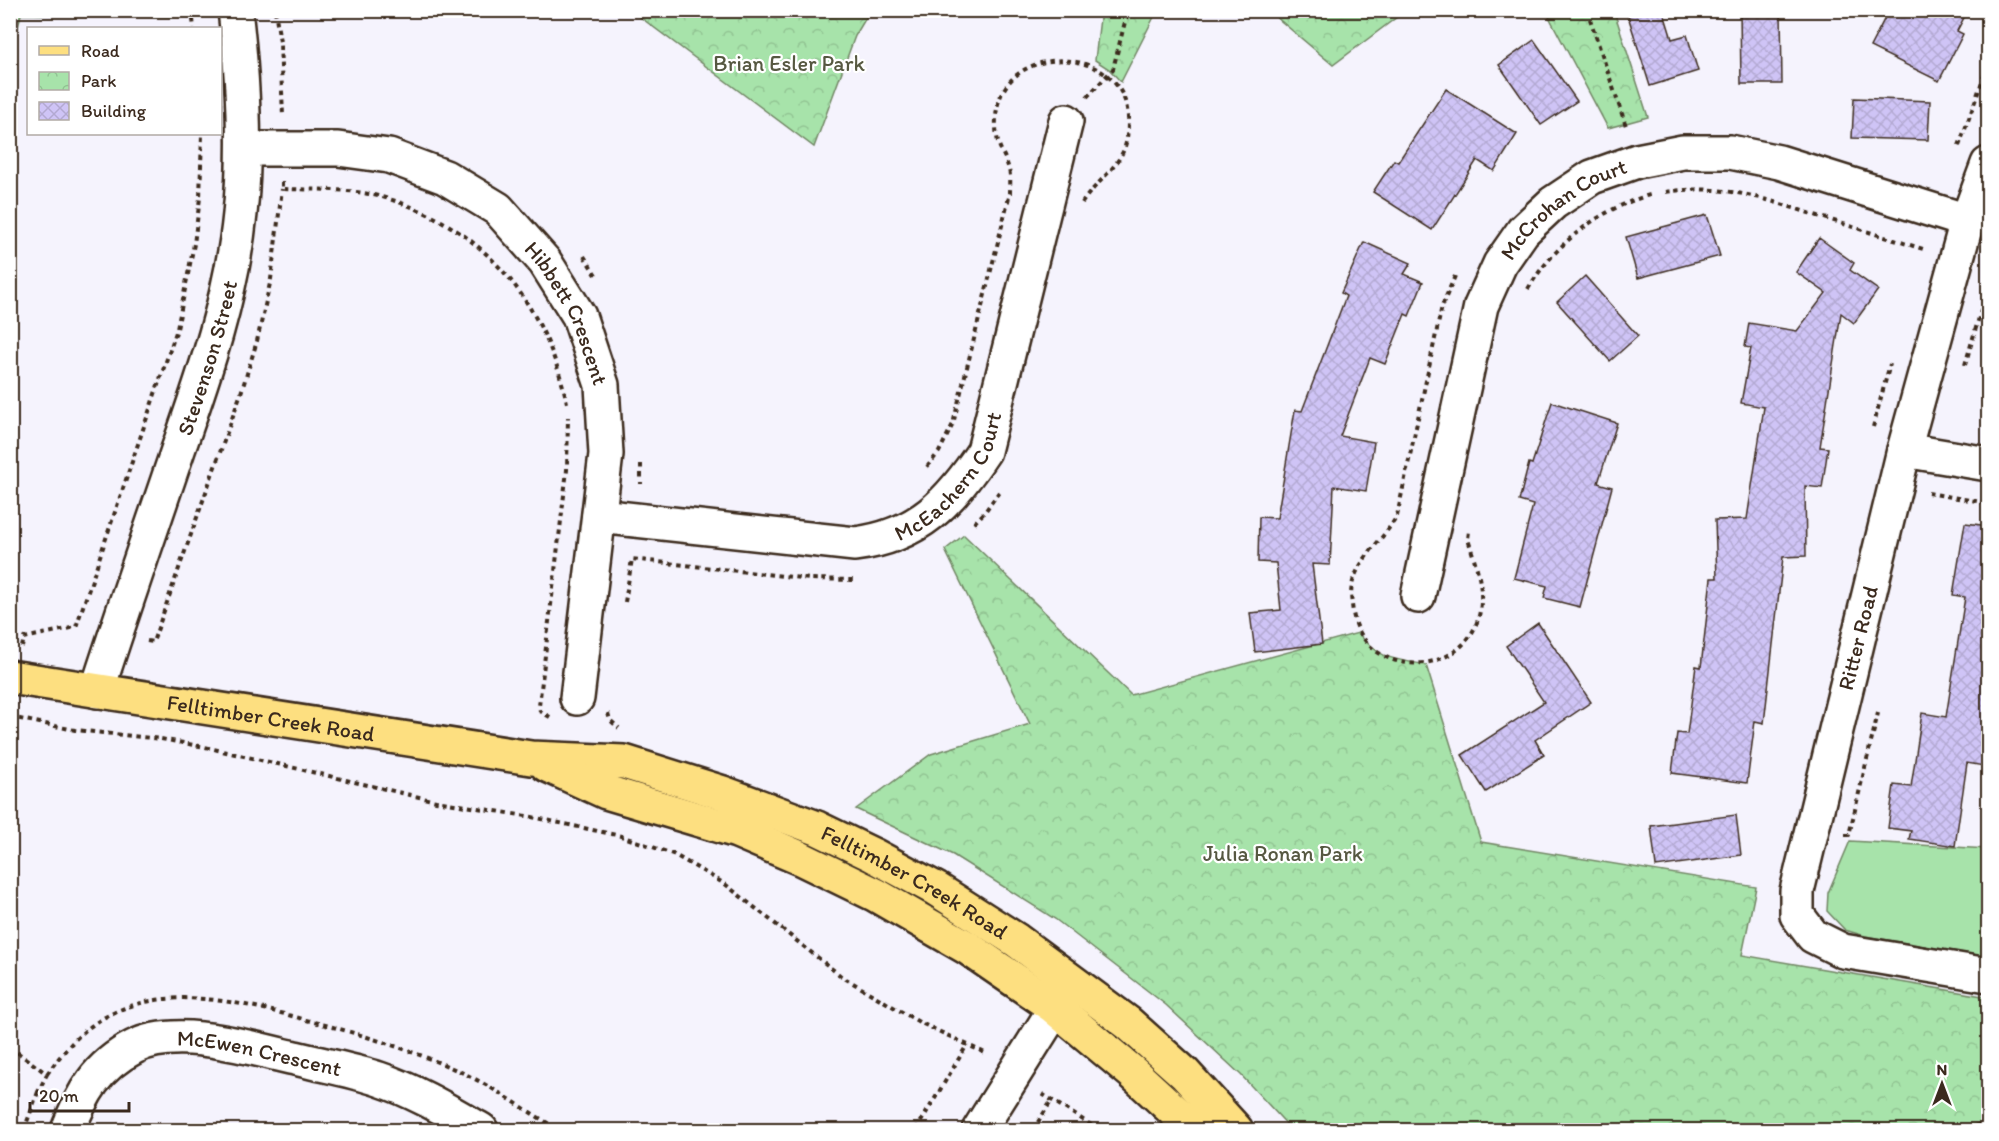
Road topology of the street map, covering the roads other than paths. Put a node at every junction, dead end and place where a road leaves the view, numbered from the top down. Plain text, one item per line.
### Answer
1 (235, 10) edge
2 (1066, 121) road end
3 (244, 149) junction
4 (1989, 165) edge
5 (1967, 221) junction
6 (1904, 450) junction
7 (1989, 464) edge
8 (599, 516) junction
9 (1418, 597) dead end
10 (13, 678) edge
11 (98, 691) junction
12 (566, 708) road end
13 (531, 758) junction
14 (1989, 975) edge
15 (1073, 981) junction
16 (1054, 1008) junction
17 (72, 1120) edge
18 (481, 1131) edge
19 (979, 1131) edge
20 (1195, 1131) edge
21 (1236, 1131) edge

1 - 3 street, Stevenson Street
2 - 8 street, McEachern Court
3 - 8 street, Hibbett Crescent
3 - 11 street, Stevenson Street
4 - 5 street, Ritter Road
5 - 6 street, Ritter Road
5 - 9 street, McCrohan Court
6 - 7 street
6 - 14 street, Ritter Road
8 - 12 street, Hibbett Crescent
10 - 11 main road, Felltimber Creek Road
11 - 13 main road, Felltimber Creek Road
13 - 15 main road, Felltimber Creek Road
13 - 16 main road, Felltimber Creek Road
15 - 16 street
15 - 21 main road, Felltimber Creek Road
16 - 19 street
16 - 20 main road, Felltimber Creek Road
17 - 18 street, McEwen Crescent

